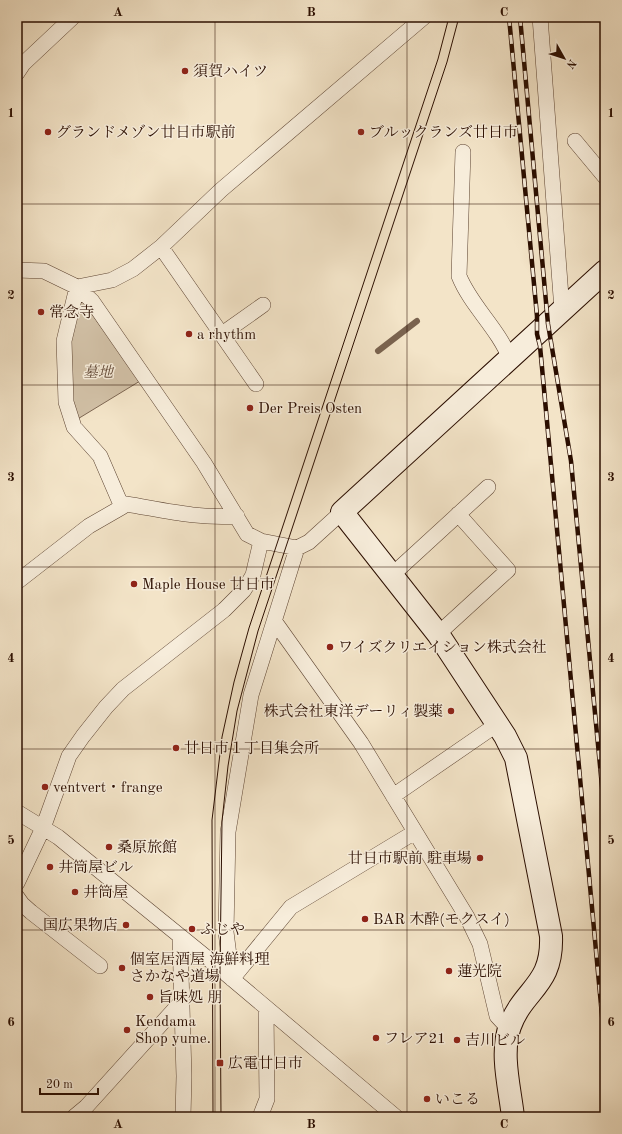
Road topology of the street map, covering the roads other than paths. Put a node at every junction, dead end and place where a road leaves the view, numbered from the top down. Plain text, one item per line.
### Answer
1 (73, 17) edge
2 (424, 17) edge
3 (540, 17) edge
4 (17, 73) edge
5 (575, 141) dead end
6 (463, 152) dead end
7 (605, 177) edge
8 (161, 247) junction
9 (17, 270) edge
10 (605, 271) edge
11 (77, 287) junction
12 (263, 304) dead end
13 (562, 310) junction
14 (222, 334) junction
15 (510, 359) junction
16 (256, 384) dead end
17 (488, 487) dead end
18 (122, 507) junction
19 (342, 512) junction
20 (458, 514) junction
21 (237, 516) junction
22 (261, 541) junction
23 (297, 548) junction
24 (392, 575) junction
25 (17, 582) edge
26 (274, 622) junction
27 (438, 634) junction
28 (498, 723) junction
29 (393, 796) junction
30 (17, 812) edge
31 (43, 828) junction
32 (415, 832) junction
33 (17, 883) edge
34 (17, 896) edge
35 (180, 937) junction
36 (100, 966) dead end
37 (232, 979) junction
38 (182, 1001) junction
39 (266, 1009) junction
40 (509, 1029) junction
41 (74, 1117) edge
42 (183, 1117) edge
43 (260, 1117) edge
44 (396, 1117) edge
45 (513, 1117) edge

1 - 4 street
2 - 8 street
3 - 13 street
5 - 7 street
6 - 15 street
8 - 11 street
8 - 14 street
9 - 11 street
10 - 13 street
11 - 18 street
11 - 21 street
12 - 14 street
13 - 15 street
14 - 16 street
15 - 19 street
17 - 20 street
18 - 21 street
18 - 25 street
19 - 23 street
19 - 24 street
20 - 24 street
20 - 27 street
21 - 22 street
22 - 23 street
22 - 31 street
23 - 26 street
24 - 27 street
26 - 29 street
26 - 37 street
27 - 28 street
28 - 29 street
28 - 40 street
29 - 32 street
30 - 31 street
31 - 33 street
31 - 35 street
32 - 37 street
32 - 40 street
34 - 36 street
35 - 37 street
35 - 38 street
37 - 39 street
38 - 41 street
38 - 42 street
39 - 43 street
39 - 44 street
40 - 45 street

